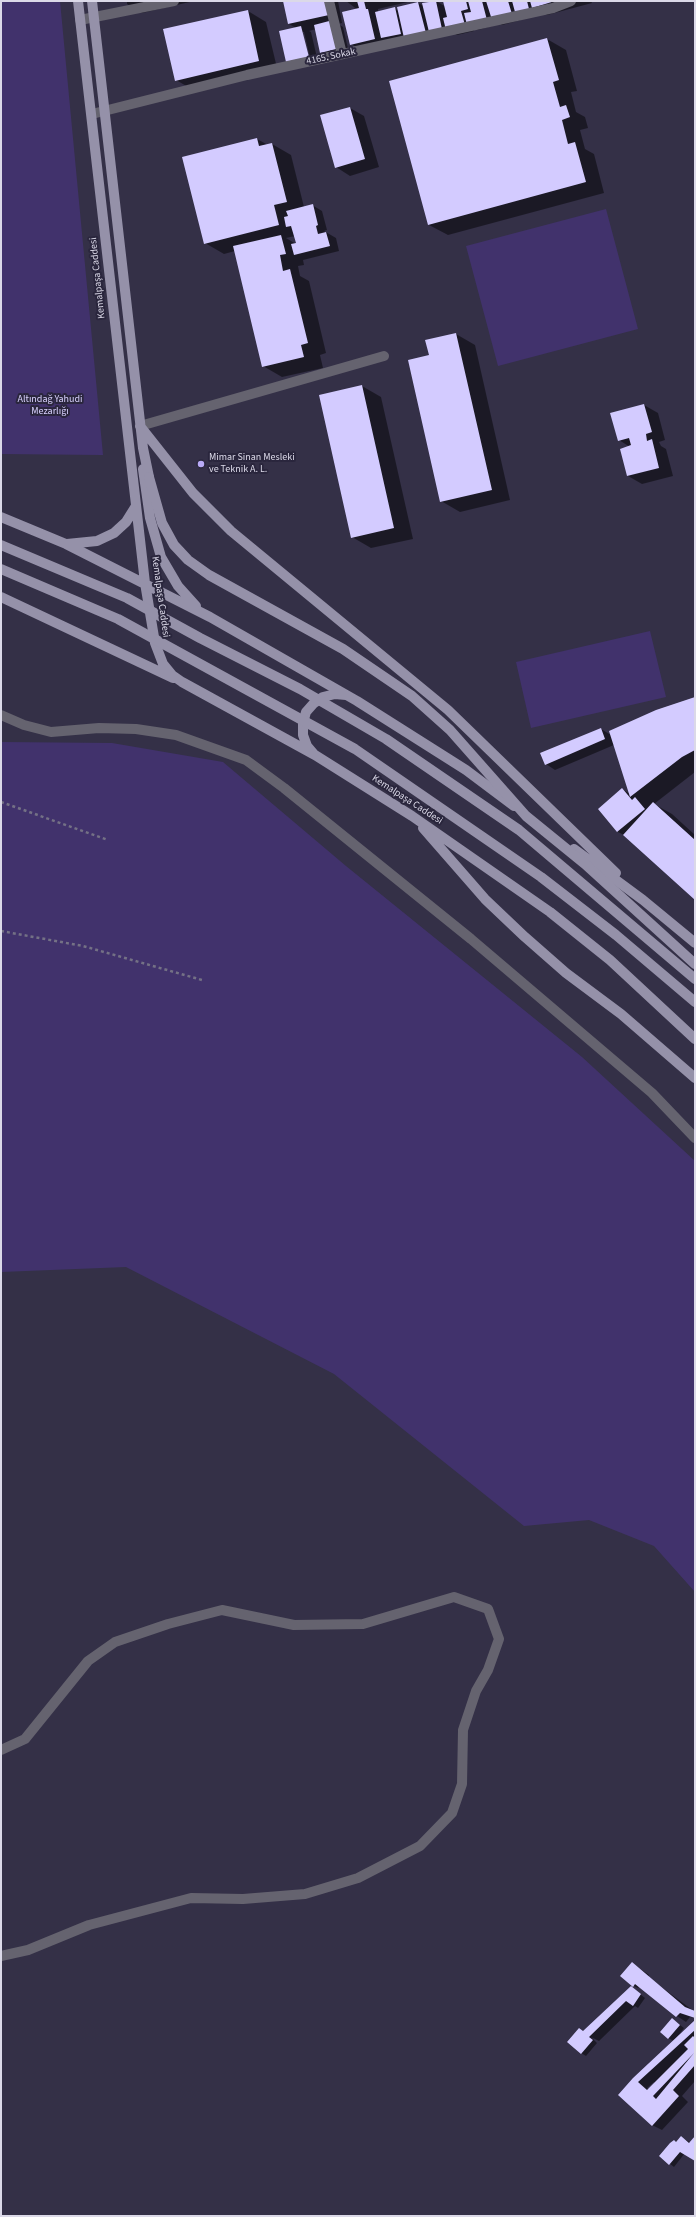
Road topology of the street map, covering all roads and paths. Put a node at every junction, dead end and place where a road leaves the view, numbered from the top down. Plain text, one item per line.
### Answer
1 (78, 1) edge
2 (92, 1) edge
3 (174, 1) edge
4 (329, 1) edge
5 (571, 1) edge
6 (94, 17) junction
7 (80, 20) junction
8 (342, 54) junction
9 (105, 110) junction
10 (92, 114) junction
11 (384, 356) dead end
12 (140, 426) junction
13 (143, 448) junction
14 (136, 506) junction
15 (1, 517) edge
16 (66, 544) junction
17 (1, 545) edge
18 (1, 569) edge
19 (145, 583) junction
20 (1, 597) edge
21 (210, 617) junction
22 (182, 682) junction
23 (357, 701) junction
24 (1, 715) edge
25 (315, 755) junction
26 (1, 802) edge
27 (412, 816) junction
28 (108, 840) dead end
29 (643, 900) junction
30 (1, 931) edge
31 (695, 943) edge
32 (695, 964) edge
33 (202, 980) dead end
34 (695, 980) edge
35 (695, 1002) edge
36 (677, 1021) junction
37 (695, 1028) edge
38 (695, 1039) edge
39 (695, 1078) edge
40 (695, 1138) edge
41 (1, 1750) edge
42 (1, 1956) edge

1 - 7 main road, Kemalpaşa Caddesi
2 - 6 main road
3 - 6 street
4 - 8 street
5 - 8 street, 4165. Sokak
6 - 7 street
6 - 9 main road
7 - 10 main road, Kemalpaşa Caddesi
8 - 9 street, 4165. Sokak
9 - 10 street, 4165. Sokak
9 - 12 main road
10 - 14 main road, Kemalpaşa Caddesi
11 - 12 street
12 - 13 main road
12 - 29 main road
13 - 21 main road
13 - 32 main road, bridge
14 - 16 main road
14 - 19 main road, Kemalpaşa Caddesi
15 - 16 main road
16 - 19 main road
17 - 34 main road, bridge
18 - 35 main road, bridge
19 - 21 main road
19 - 22 main road, Kemalpaşa Caddesi
20 - 22 main road
21 - 23 main road
22 - 25 main road, Kemalpaşa Caddesi
23 - 25 main road
23 - 29 main road
24 - 40 street
25 - 27 main road, Kemalpaşa Caddesi
26 - 28 path
27 - 36 main road, Kemalpaşa Caddesi
27 - 39 main road
29 - 31 main road
30 - 33 path
36 - 37 main road
36 - 38 main road, Kemalpaşa Caddesi
41 - 42 street

